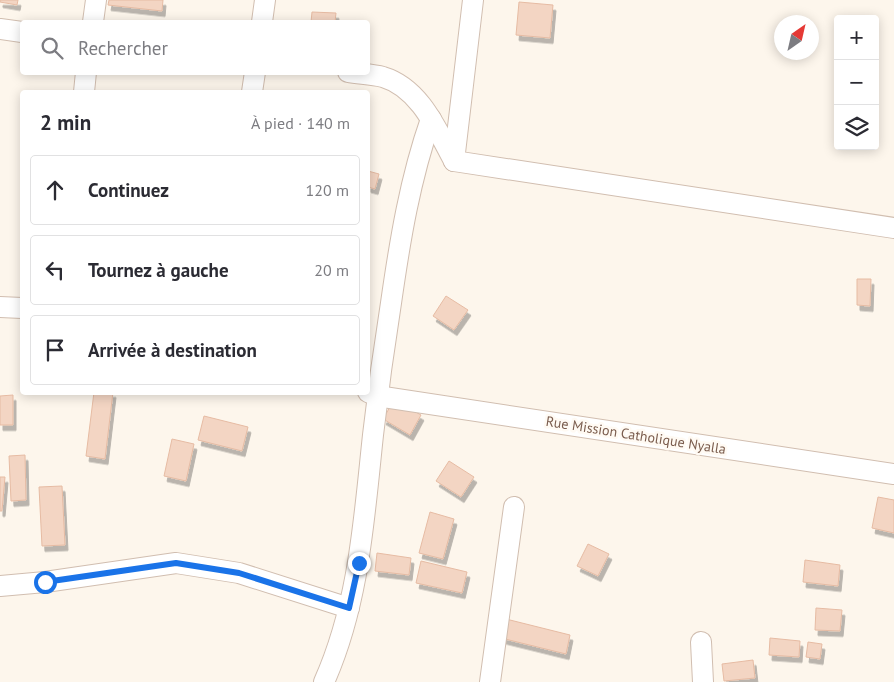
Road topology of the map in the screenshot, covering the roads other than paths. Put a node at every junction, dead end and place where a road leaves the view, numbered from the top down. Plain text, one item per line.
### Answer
1 (96, 0) edge
2 (265, 0) edge
3 (473, 0) edge
4 (93, 20) edge
5 (262, 20) edge
6 (0, 29) edge
7 (20, 32) edge
8 (86, 75) edge
9 (255, 75) edge
10 (369, 75) edge
11 (84, 90) edge
12 (252, 90) edge
13 (431, 119) junction
14 (454, 161) junction
15 (894, 228) edge
16 (0, 307) edge
17 (20, 308) edge
18 (372, 394) edge
19 (894, 474) edge
20 (514, 506) dead end
21 (0, 586) edge
22 (349, 608) junction
23 (701, 642) dead end
24 (324, 682) edge
25 (490, 682) edge
26 (703, 682) edge

1 - 4 street
2 - 5 street
3 - 14 street
6 - 7 street
8 - 11 street
9 - 12 street
10 - 13 street
13 - 14 street
13 - 18 street
14 - 15 street
16 - 17 street
18 - 19 street, Rue Mission Catholique Nyalla
18 - 22 street
20 - 25 street
21 - 22 street
22 - 24 street
23 - 26 street

